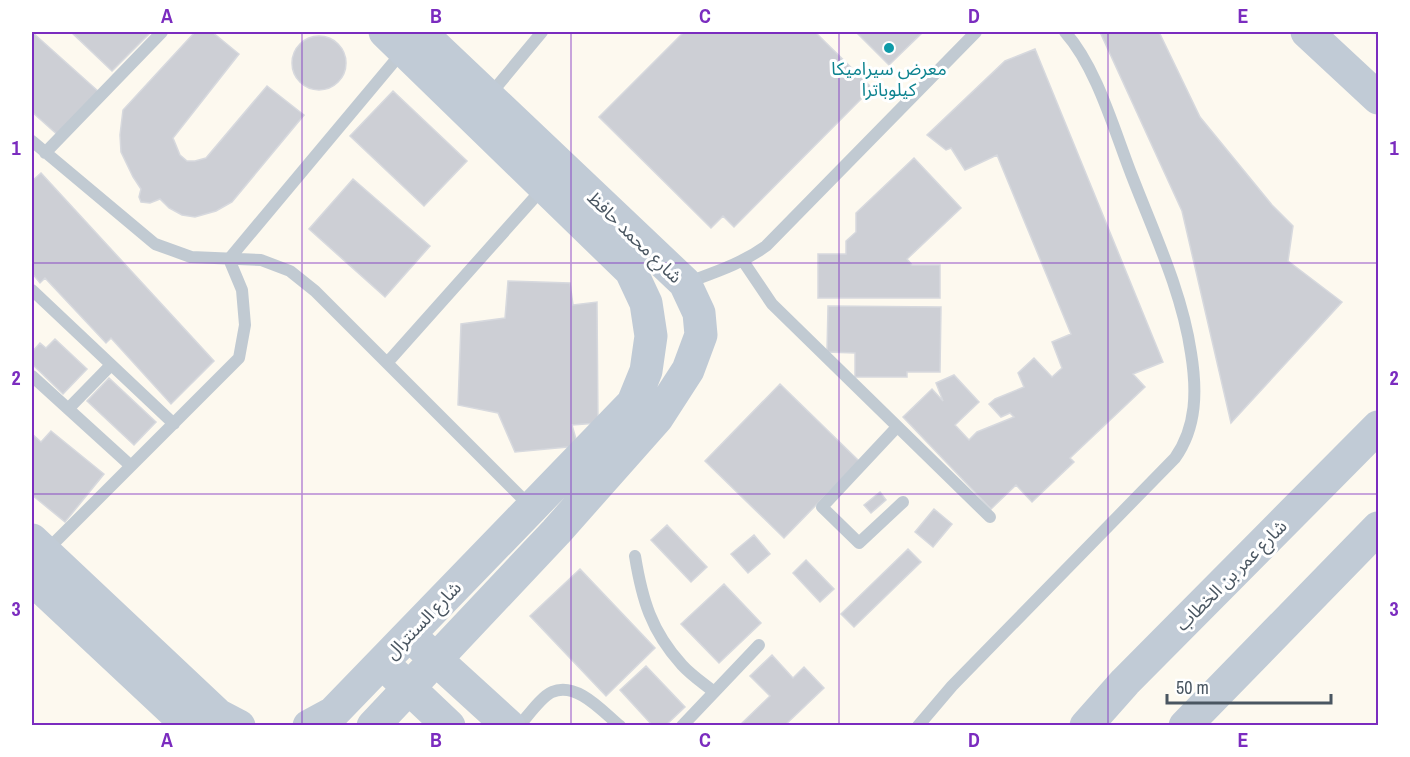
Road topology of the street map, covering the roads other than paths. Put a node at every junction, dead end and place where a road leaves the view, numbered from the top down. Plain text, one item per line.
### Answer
1 (162, 32) edge
2 (542, 32) edge
3 (976, 32) edge
4 (1065, 32) edge
5 (1307, 32) edge
6 (415, 38) edge
7 (1378, 98) edge
8 (481, 107) junction
9 (32, 141) edge
10 (45, 153) junction
11 (544, 186) junction
12 (229, 259) junction
13 (743, 261) junction
14 (685, 283) junction
15 (32, 290) edge
16 (387, 363) junction
17 (111, 365) junction
18 (32, 376) edge
19 (68, 409) junction
20 (174, 424) junction
21 (897, 427) junction
22 (1378, 427) edge
23 (131, 466) junction
24 (903, 502) dead end
25 (532, 508) junction
26 (990, 517) dead end
27 (1378, 528) edge
28 (556, 532) junction
29 (634, 556) dead end
30 (35, 561) edge
31 (107, 629) junction
32 (409, 634) junction
33 (759, 645) dead end
34 (436, 660) junction
35 (382, 662) junction
36 (1125, 682) junction
37 (409, 688) junction
38 (714, 692) junction
39 (189, 726) edge
40 (239, 726) edge
41 (309, 726) edge
42 (373, 726) edge
43 (449, 726) edge
44 (509, 726) edge
45 (519, 726) edge
46 (620, 726) edge
47 (681, 726) edge
48 (918, 726) edge
49 (1086, 726) edge
50 (1107, 726) edge
51 (1185, 726) edge

1 - 10 lane
2 - 8 lane
3 - 13 lane
4 - 48 lane
5 - 7 street
6 - 8 street, شارع محمد حافظ
6 - 12 lane
8 - 11 street, شارع محمد حافظ
8 - 14 street, شارع محمد حافظ
9 - 10 lane
10 - 12 lane
11 - 16 lane
11 - 25 street, شارع محمد حافظ
12 - 16 lane
12 - 20 lane
13 - 14 lane
13 - 21 lane
14 - 28 street, شارع محمد حافظ
15 - 17 lane
16 - 25 lane
17 - 19 lane
17 - 20 lane
18 - 19 lane
19 - 23 lane
20 - 23 lane
21 - 24 lane
21 - 26 lane
22 - 36 street, شارع عمر بن الخطاب
23 - 30 lane
25 - 28 street
25 - 32 street, شارع السنترال
27 - 51 street
28 - 34 street, شارع السنترال
29 - 38 lane
30 - 31 street
31 - 39 street
31 - 40 street
32 - 34 street
32 - 35 street, شارع السنترال
33 - 38 lane
34 - 37 street, شارع السنترال
34 - 44 street
35 - 37 street
35 - 41 street, شارع السنترال
36 - 49 street, شارع عمر بن الخطاب
36 - 50 street
37 - 42 street, شارع السنترال
37 - 43 street
38 - 47 lane
45 - 46 lane

